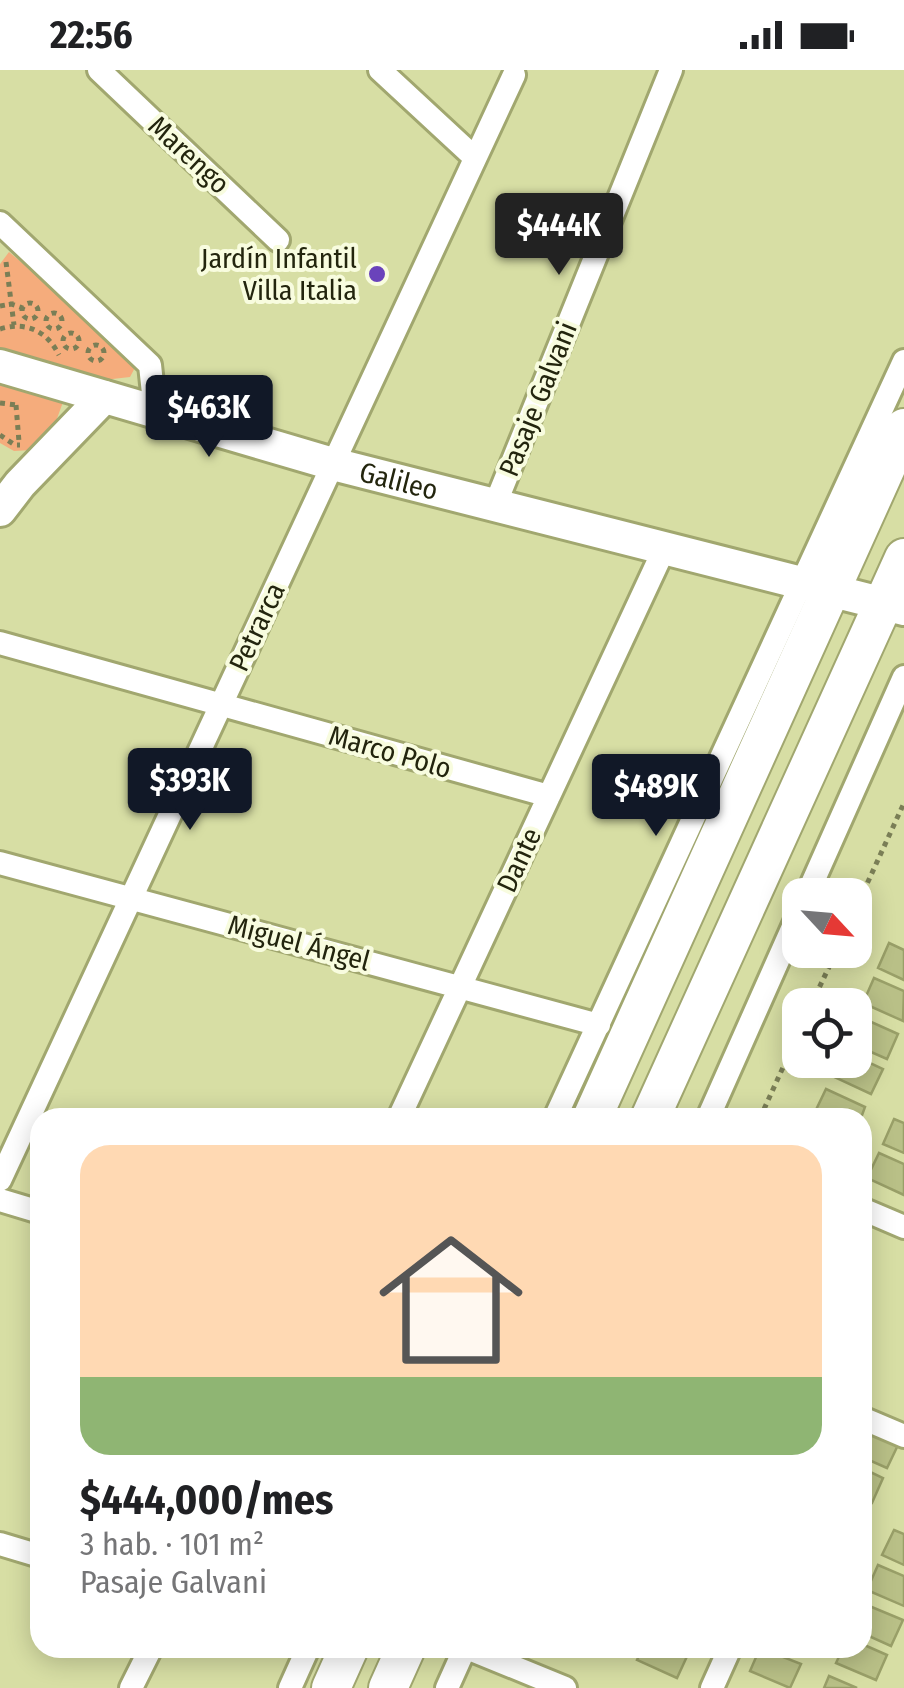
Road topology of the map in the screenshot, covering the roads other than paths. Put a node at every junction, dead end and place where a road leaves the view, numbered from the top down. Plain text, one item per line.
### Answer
1 (99, 70) edge
2 (380, 70) edge
3 (670, 70) edge
4 (514, 75) dead end
5 (475, 158) junction
6 (0, 223) edge
7 (278, 240) dead end
8 (904, 362) edge
9 (0, 366) edge
10 (104, 397) junction
11 (154, 412) junction
12 (904, 428) edge
13 (332, 464) junction
14 (13, 465) edge
15 (495, 505) junction
16 (0, 510) edge
17 (665, 548) junction
18 (904, 558) edge
19 (816, 586) junction
20 (894, 606) edge
21 (0, 643) edge
22 (904, 677) edge
23 (221, 704) junction
24 (549, 796) junction
25 (0, 863) edge
26 (815, 878) edge
27 (131, 897) junction
28 (782, 952) edge
29 (460, 988) junction
30 (599, 1025) junction
31 (33, 1108) edge
32 (404, 1108) edge
33 (560, 1108) edge
34 (596, 1108) edge
35 (655, 1108) edge
36 (712, 1108) edge
37 (30, 1115) edge
38 (0, 1180) edge
39 (0, 1200) edge
40 (30, 1209) edge
41 (872, 1213) edge
42 (904, 1227) edge
43 (872, 1422) edge
44 (904, 1436) edge
45 (0, 1544) edge
46 (30, 1553) edge
47 (146, 1658) edge
48 (304, 1658) edge
49 (344, 1658) edge
50 (402, 1658) edge
51 (462, 1658) edge
52 (491, 1658) edge
53 (726, 1658) edge
54 (131, 1688) edge
55 (290, 1688) edge
56 (331, 1688) edge
57 (388, 1688) edge
58 (448, 1688) edge
59 (565, 1688) edge
60 (712, 1688) edge

1 - 7 street, Marengo
2 - 5 street
3 - 15 street, Pasaje Galvani
4 - 5 street, Petrarca
5 - 13 street, Petrarca
6 - 11 street
8 - 19 street
9 - 10 street, Galileo
10 - 11 street, Galileo
10 - 14 street
11 - 13 street, Galileo
12 - 19 main road
13 - 15 street, Galileo
13 - 23 street, Petrarca
14 - 16 street
15 - 17 street, Galileo
17 - 19 street, Galileo
17 - 24 street, Dante
18 - 20 main road
19 - 20 street, Galileo
19 - 30 street
19 - 34 main road
20 - 35 main road
21 - 23 street, Marco Polo
22 - 26 street
23 - 24 street, Marco Polo
23 - 27 street, Petrarca
24 - 29 street, Dante
25 - 27 street, Miguel Ángel
27 - 29 street, Miguel Ángel
27 - 31 street, Petrarca
28 - 36 street
29 - 30 street, Miguel Ángel
29 - 32 street, Dante
30 - 33 street
37 - 38 street, Petrarca
39 - 40 street
41 - 42 street
43 - 44 street
45 - 46 street
47 - 54 street
48 - 55 street
49 - 56 main road
50 - 57 main road
51 - 58 street
52 - 59 street
53 - 60 street

